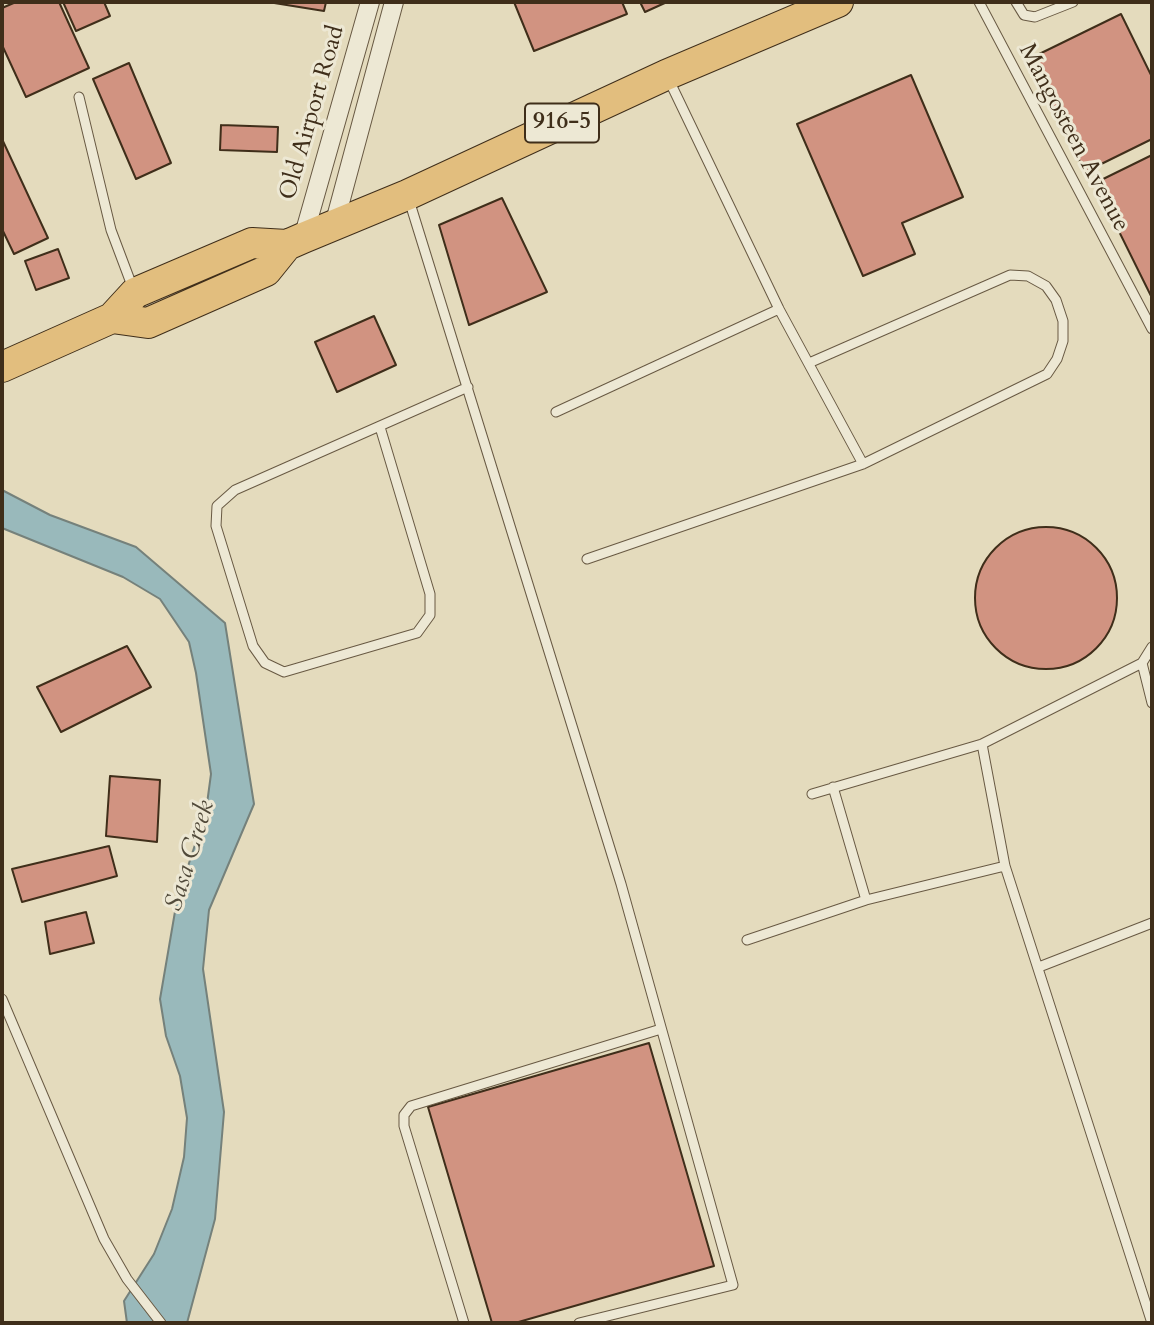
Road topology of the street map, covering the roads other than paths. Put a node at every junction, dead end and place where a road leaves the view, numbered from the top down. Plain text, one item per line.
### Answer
1 (370, 2) edge
2 (394, 2) edge
3 (979, 2) edge
4 (1016, 2) edge
5 (1073, 2) edge
6 (820, 5) edge
7 (666, 75) junction
8 (79, 97) dead end
9 (407, 195) junction
10 (334, 225) junction
11 (295, 242) junction
12 (141, 308) junction
13 (779, 309) junction
14 (1152, 329) edge
15 (809, 363) junction
16 (2, 367) edge
17 (468, 387) junction
18 (556, 412) dead end
19 (380, 427) junction
20 (863, 464) junction
21 (587, 559) dead end
22 (1152, 647) edge
23 (1142, 663) junction
24 (1152, 703) edge
25 (982, 744) junction
26 (833, 787) junction
27 (812, 794) dead end
28 (1005, 866) junction
29 (866, 900) junction
30 (1152, 923) edge
31 (747, 940) dead end
32 (1039, 967) junction
33 (2, 999) edge
34 (661, 1029) junction
35 (161, 1323) edge
36 (464, 1323) edge
37 (579, 1323) edge
38 (1152, 1323) edge

1 - 11 street, Old Airport Road
2 - 10 street, Old Airport Road
3 - 14 lane, Mangosteen Avenue
4 - 5 lane
6 - 7 main road, 916-5
7 - 9 main road, 916-5
7 - 13 lane
8 - 12 lane
9 - 10 main road, 916-5
9 - 17 lane
10 - 11 main road, 916-5
11 - 12 main road, 916-5
12 - 16 main road, 916-5
13 - 15 lane
13 - 18 lane
15 - 20 lane
15 - 20 lane
17 - 19 lane
17 - 34 lane
19 - 19 lane
20 - 21 lane
22 - 23 lane
23 - 24 lane
23 - 25 lane
25 - 26 lane
25 - 28 lane
26 - 27 lane
26 - 29 lane
28 - 29 lane
28 - 32 lane
29 - 31 lane
30 - 32 lane
32 - 38 lane
33 - 35 lane
34 - 36 lane
34 - 37 lane

